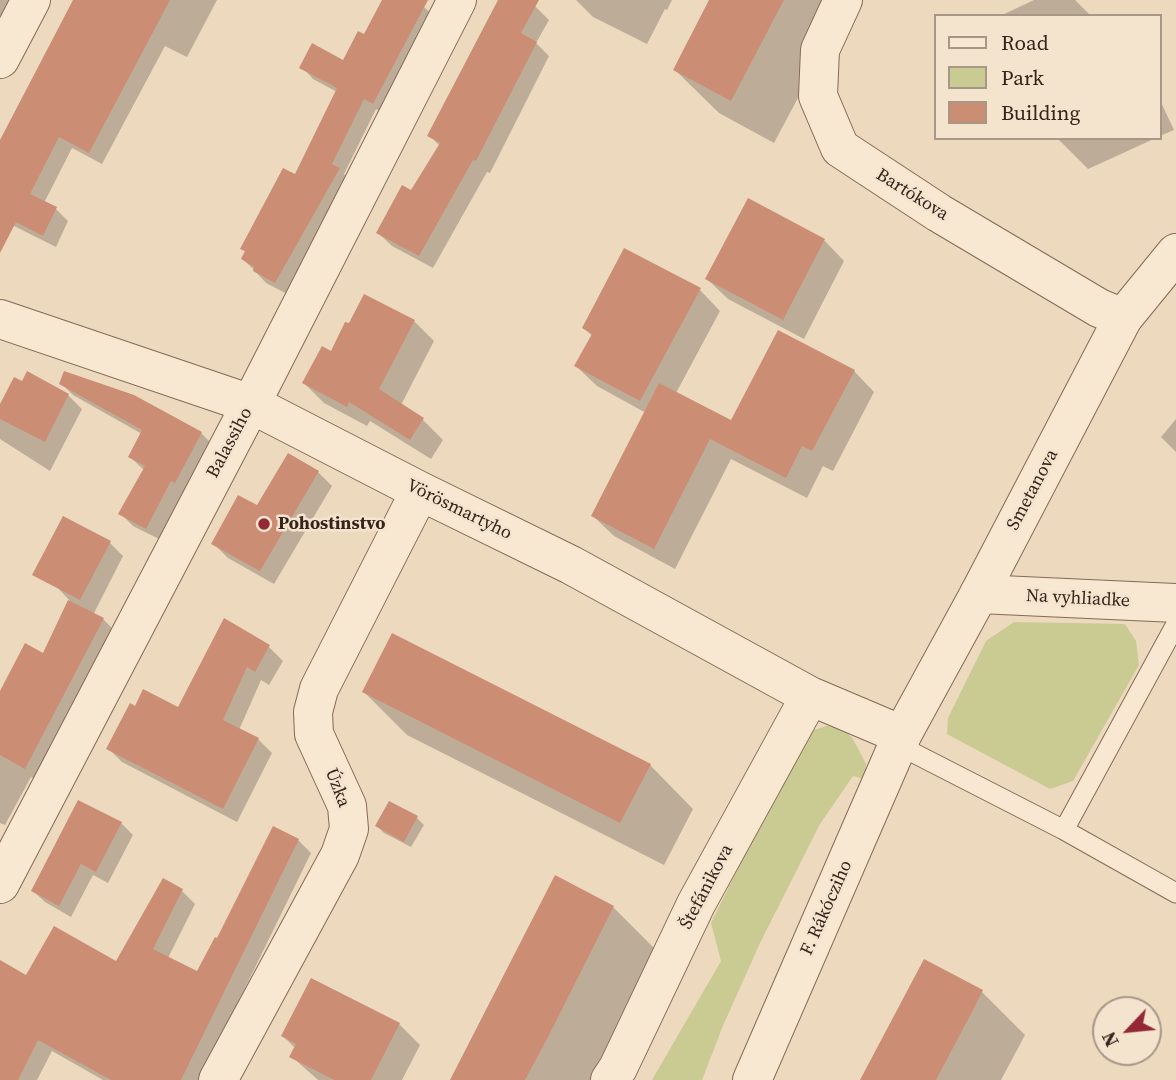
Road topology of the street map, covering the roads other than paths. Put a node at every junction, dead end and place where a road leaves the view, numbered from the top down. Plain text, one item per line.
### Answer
1 (30, 0) edge
2 (457, 0) edge
3 (843, 0) edge
4 (0, 58) edge
5 (1176, 253) edge
6 (1123, 318) junction
7 (0, 319) edge
8 (251, 404) junction
9 (420, 491) junction
10 (979, 594) junction
11 (1176, 603) edge
12 (1176, 624) edge
13 (810, 696) junction
14 (900, 740) junction
15 (1064, 830) junction
16 (0, 884) edge
17 (1176, 893) edge
18 (218, 1080) edge
19 (610, 1080) edge
20 (752, 1080) edge

1 - 4 street
2 - 8 street, Balassiho
3 - 6 street, Bartókova
5 - 6 street, Smetanova
6 - 10 street, Smetanova
7 - 8 street, Vörösmartyho
8 - 9 street, Vörösmartyho
8 - 16 street, Balassiho
9 - 13 street, Vörösmartyho
9 - 18 street, Úzka
10 - 11 street, Na vyhliadke
10 - 14 street, Smetanova
12 - 15 lane
13 - 14 street, Vörösmartyho
13 - 19 street, Štefánikova
14 - 15 lane
14 - 20 street, F. Rákócziho
15 - 17 lane

